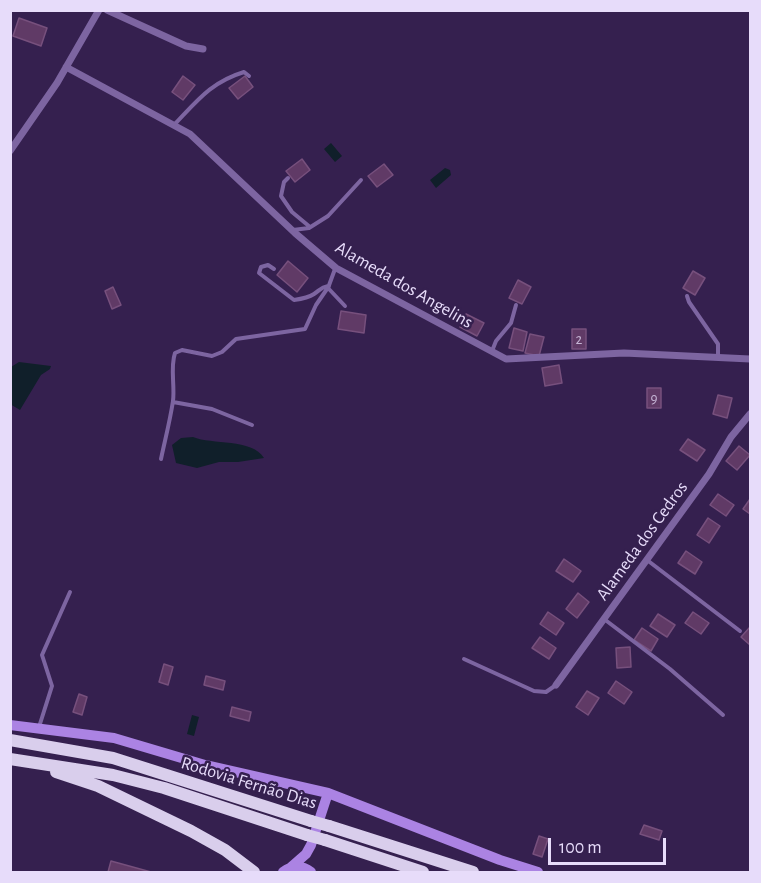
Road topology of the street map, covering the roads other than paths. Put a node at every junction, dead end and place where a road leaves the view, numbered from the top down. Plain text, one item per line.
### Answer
1 (99, 10) edge
2 (107, 10) edge
3 (204, 49) dead end
4 (66, 67) junction
5 (249, 76) dead end
6 (174, 125) junction
7 (10, 151) edge
8 (288, 178) dead end
9 (361, 180) dead end
10 (310, 227) junction
11 (292, 231) junction
12 (336, 268) junction
13 (274, 269) dead end
14 (329, 286) junction
15 (687, 296) dead end
16 (516, 305) dead end
17 (345, 306) dead end
18 (491, 352) junction
19 (718, 358) junction
20 (750, 359) edge
21 (173, 402) junction
22 (750, 414) edge
23 (252, 425) dead end
24 (161, 459) dead end
25 (647, 560) junction
26 (70, 592) dead end
27 (604, 619) junction
28 (741, 631) dead end
29 (464, 659) dead end
30 (556, 685) joint
31 (723, 715) dead end
32 (10, 725) edge
33 (39, 727) junction
34 (10, 740) edge
35 (10, 759) edge
36 (24, 762) junction
37 (328, 793) junction
38 (309, 840) junction
39 (286, 870) edge
40 (311, 872) edge
41 (254, 873) edge
42 (423, 873) edge
43 (473, 873) edge
44 (538, 873) edge

1 - 4 street
2 - 3 street
4 - 6 street, Alameda dos Angelins
4 - 7 street
5 - 6 lane
6 - 11 street, Alameda dos Angelins
8 - 10 lane
9 - 10 lane
10 - 11 lane
11 - 12 street, Alameda dos Angelins
12 - 14 lane
12 - 18 street, Alameda dos Angelins
13 - 14 lane
14 - 17 lane
14 - 21 lane
15 - 19 lane
16 - 18 lane
18 - 19 street, Alameda dos Angelins
19 - 20 street, Alameda dos Angelins
21 - 23 lane
21 - 24 lane
22 - 25 street, Alameda dos Cedros
25 - 27 street, Alameda dos Cedros
25 - 28 lane
26 - 33 lane
27 - 30 street, Alameda dos Cedros
27 - 31 lane
29 - 30 lane
32 - 33 main road, Rodovia Fernão Dias
33 - 37 main road, Rodovia Fernão Dias
34 - 43 highway, Rodovia Fernão Dias, bridge
35 - 36 highway, Rodovia Fernão Dias
36 - 38 highway, Rodovia Fernão Dias
36 - 41 highway
37 - 38 main road
37 - 44 main road, Rodovia Fernão Dias
38 - 39 main road
38 - 40 main road
38 - 42 highway, Rodovia Fernão Dias, bridge
39 - 40 main road

